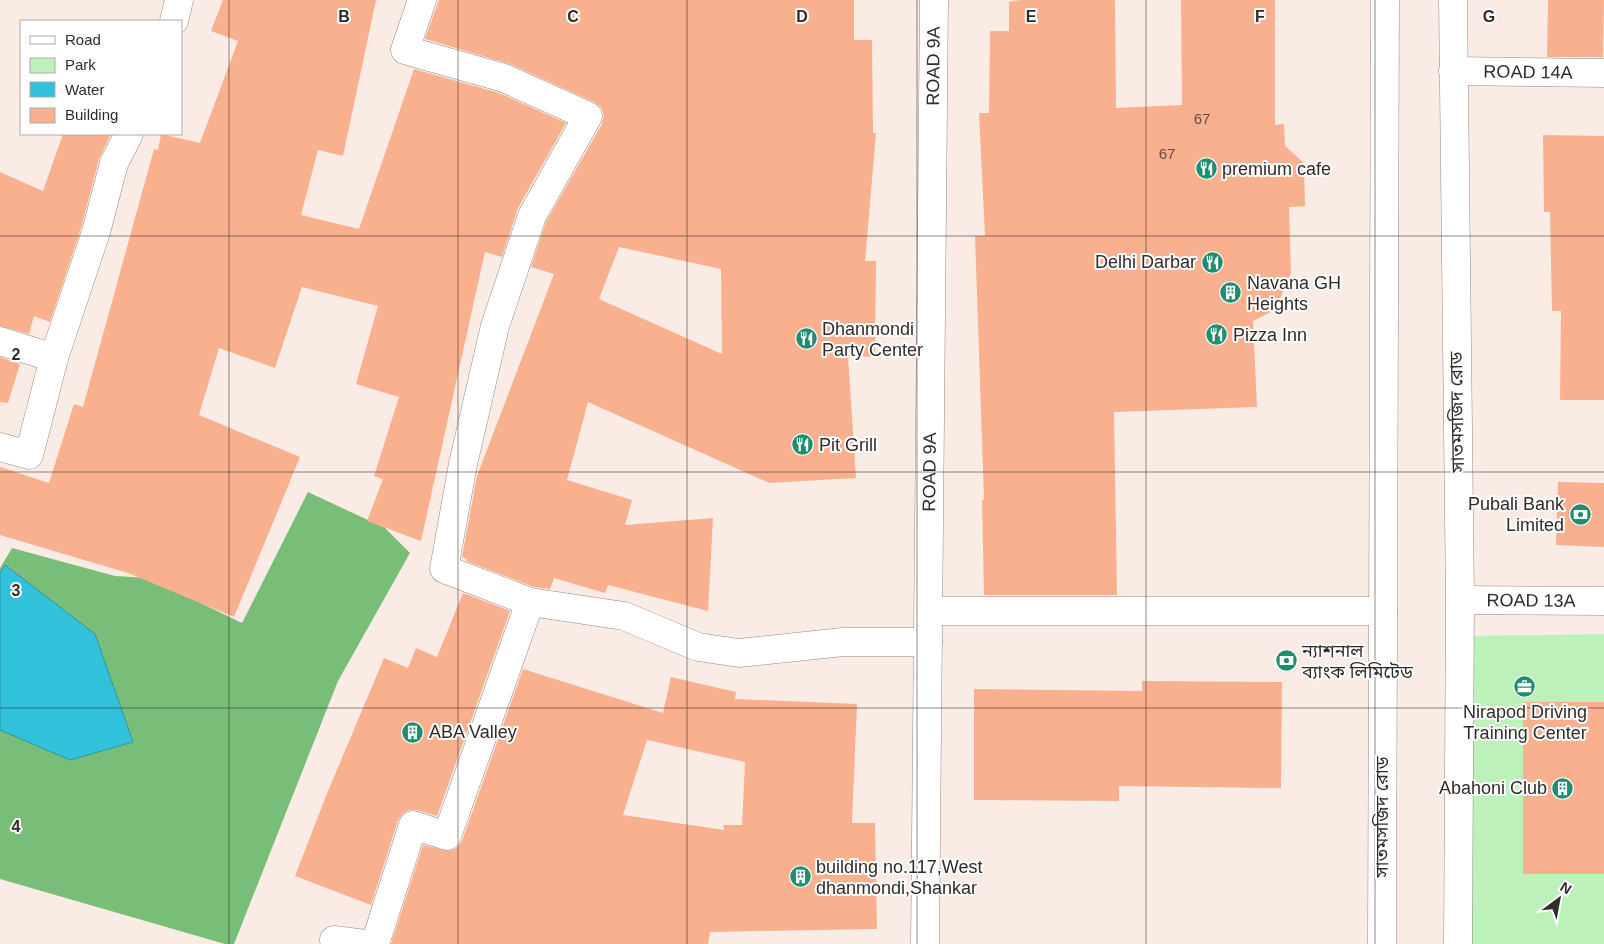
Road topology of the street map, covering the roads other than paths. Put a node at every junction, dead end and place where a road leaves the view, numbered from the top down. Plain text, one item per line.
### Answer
1 (179, 0) edge
2 (422, 0) edge
3 (934, 0) edge
4 (1385, 0) edge
5 (1453, 0) edge
6 (174, 20) edge
7 (1453, 70) junction
8 (1604, 73) edge
9 (128, 135) edge
10 (0, 341) edge
11 (54, 358) junction
12 (0, 446) edge
13 (1460, 600) junction
14 (1604, 601) edge
15 (530, 602) junction
16 (929, 611) junction
17 (1383, 611) junction
18 (928, 642) junction
19 (334, 940) dead end
20 (365, 944) edge
21 (375, 944) edge
22 (925, 944) edge
23 (1382, 944) edge
24 (1458, 944) edge

1 - 6 street
2 - 15 street
3 - 16 street, ROAD 9A
4 - 17 street, সাতমসজিদ রোড
5 - 7 street, সাতমসজিদ রোড
7 - 8 street, ROAD 14A
7 - 13 street, সাতমসজিদ রোড
9 - 11 street
10 - 11 street
11 - 12 street
13 - 14 street, ROAD 13A
13 - 24 street, সাতমসজিদ রোড
15 - 18 street
15 - 21 street
16 - 17 street
16 - 18 street, ROAD 9A
17 - 23 street, সাতমসজিদ রোড
18 - 22 street, ROAD 9A
19 - 20 street

